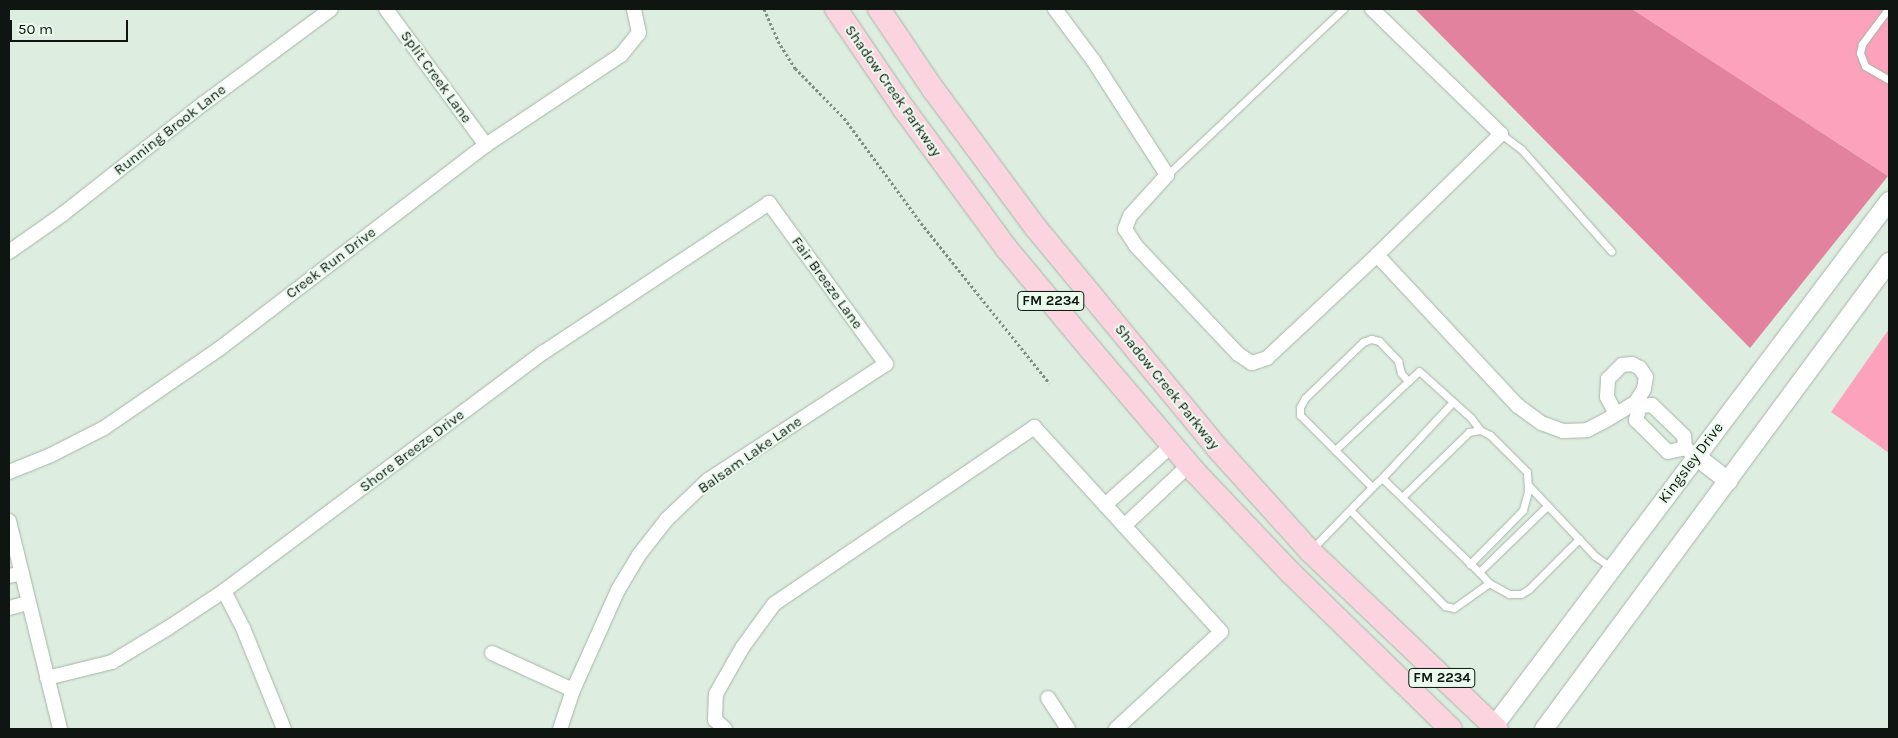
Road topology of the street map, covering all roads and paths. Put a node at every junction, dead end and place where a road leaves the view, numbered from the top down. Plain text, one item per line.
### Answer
1 (331, 9) edge
2 (386, 9) edge
3 (634, 9) edge
4 (764, 9) edge
5 (836, 9) edge
6 (879, 9) edge
7 (1055, 9) edge
8 (1344, 9) edge
9 (1372, 9) edge
10 (1888, 9) edge
11 (1889, 80) edge
12 (1501, 134) junction
13 (486, 146) junction
14 (1167, 175) junction
15 (1889, 201) edge
16 (768, 203) joint
17 (1611, 251) dead end
18 (9, 252) edge
19 (1377, 254) junction
20 (1889, 262) edge
21 (886, 364) joint
22 (1408, 381) junction
23 (1049, 382) dead end
24 (1452, 403) junction
25 (1638, 404) junction
26 (1616, 414) junction
27 (1480, 430) junction
28 (1172, 445) junction
29 (1335, 450) junction
30 (1691, 452) junction
31 (1189, 465) junction
32 (9, 472) edge
33 (1382, 478) junction
34 (1728, 481) junction
35 (1529, 486) junction
36 (1372, 487) junction
37 (1402, 497) junction
38 (1105, 505) junction
39 (1547, 506) junction
40 (1350, 510) junction
41 (9, 521) edge
42 (1124, 526) junction
43 (1579, 539) junction
44 (1310, 551) junction
45 (1470, 564) junction
46 (1612, 569) junction
47 (1479, 572) junction
48 (15, 575) edge
49 (1489, 583) junction
50 (224, 591) junction
51 (28, 603) junction
52 (9, 608) edge
53 (492, 653) dead end
54 (47, 678) junction
55 (574, 690) junction
56 (1048, 698) dead end
57 (1496, 728) edge
58 (60, 729) edge
59 (284, 729) edge
60 (560, 729) edge
61 (725, 729) edge
62 (1068, 729) edge
63 (1116, 729) edge
64 (1451, 729) edge
65 (1544, 729) edge

1 - 18 street, Running Brook Lane
2 - 13 street, Split Creek Lane
3 - 13 street, Creek Run Drive
4 - 23 path
5 - 28 main road, Shadow Creek Parkway / FM 2234
6 - 44 main road, Shadow Creek Parkway / FM 2234
7 - 14 street
8 - 14 lane
9 - 12 street
10 - 11 lane
12 - 17 lane
12 - 19 street
13 - 32 street, Creek Run Drive
14 - 19 street
15 - 30 street, Kingsley Drive
16 - 21 street, Fair Breeze Lane
16 - 50 street, Shore Breeze Drive
19 - 26 street
20 - 34 street
21 - 55 street, Balsam Lake Lane
22 - 24 lane
22 - 29 lane
22 - 29 lane
24 - 27 lane
24 - 33 lane
25 - 26 street
25 - 26 street
25 - 30 street
25 - 30 street
27 - 35 lane
27 - 37 lane
28 - 31 main road, Shadow Creek Parkway / FM 2234
28 - 38 street
29 - 36 lane
30 - 34 street
30 - 46 street, Kingsley Drive
31 - 42 street
31 - 64 main road, Shadow Creek Parkway / FM 2234
33 - 36 lane
33 - 37 lane
34 - 65 street
35 - 39 lane
35 - 45 lane
36 - 40 lane
37 - 45 lane
38 - 42 street
38 - 61 street
39 - 43 lane
39 - 47 lane
40 - 44 lane
40 - 49 lane
41 - 48 street
42 - 63 street
43 - 46 lane
43 - 49 lane
44 - 57 main road, Shadow Creek Parkway / FM 2234
45 - 47 lane
46 - 57 street, Kingsley Drive
47 - 49 lane
48 - 51 street
50 - 54 street, Shore Breeze Drive
50 - 59 street
51 - 52 street
51 - 54 street
53 - 55 street
54 - 58 street
55 - 60 street, Balsam Lake Lane
56 - 62 street

